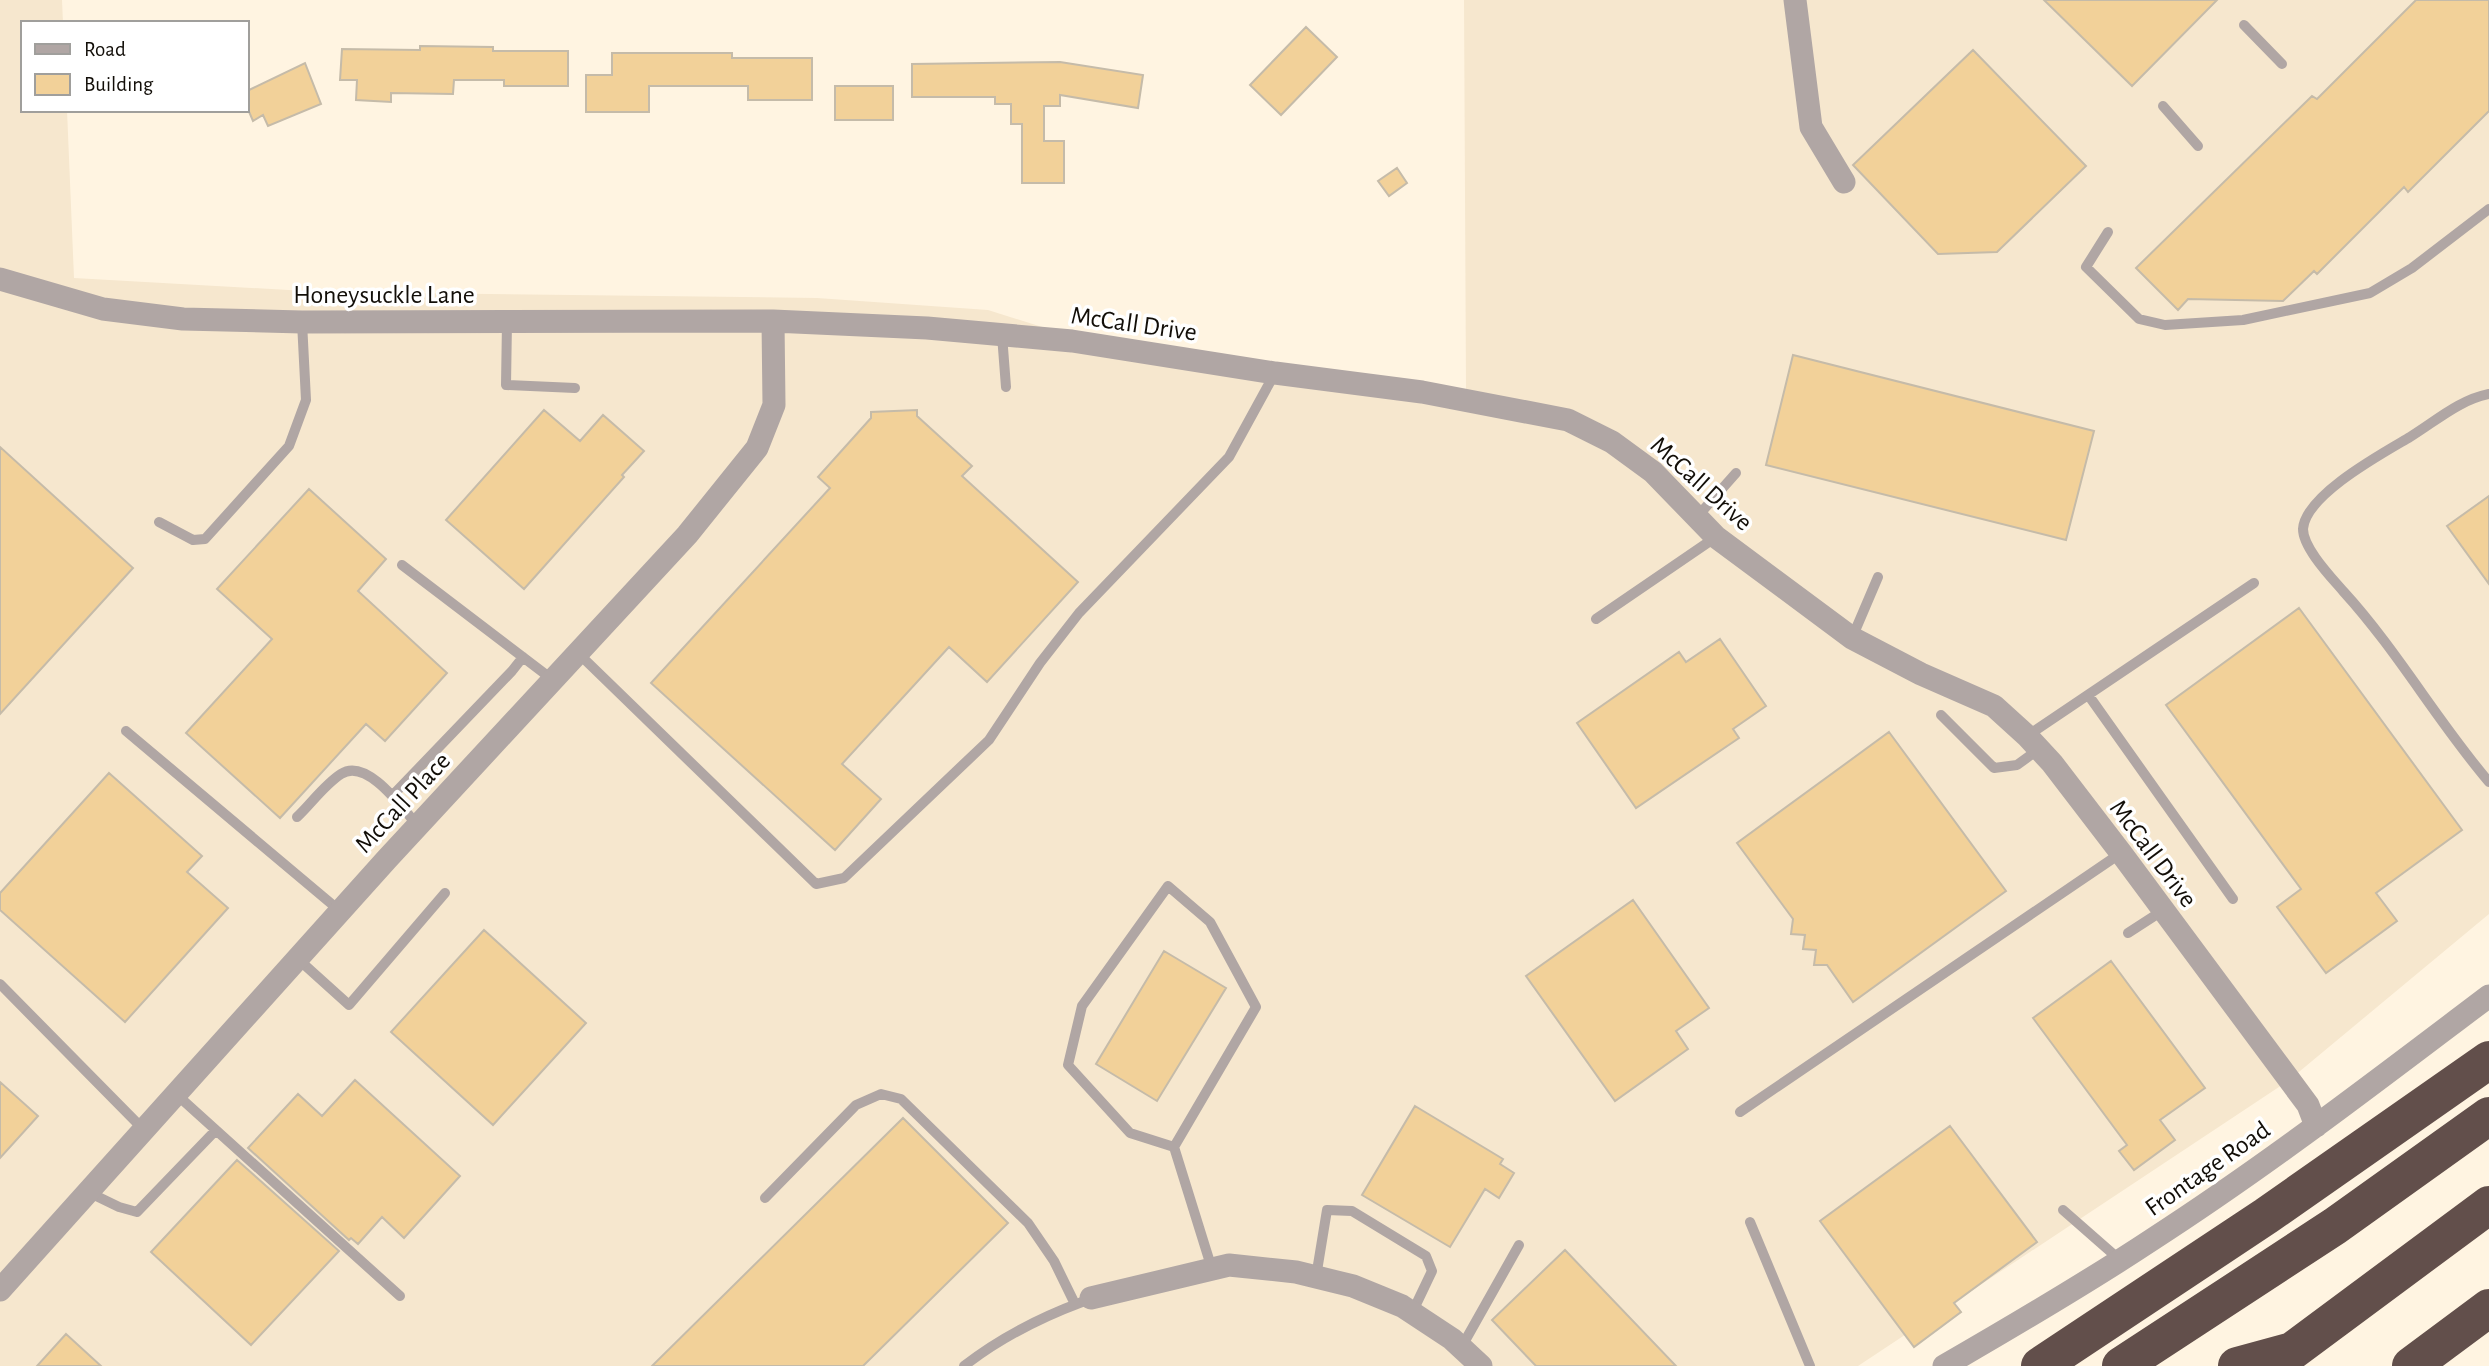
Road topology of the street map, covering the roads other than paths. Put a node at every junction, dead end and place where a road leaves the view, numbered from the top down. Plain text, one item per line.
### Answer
1 (1795, 0) edge
2 (2244, 25) dead end
3 (2282, 64) dead end
4 (2163, 106) dead end
5 (2198, 146) dead end
6 (1844, 182) dead end
7 (2489, 209) edge
8 (2108, 233) dead end
9 (0, 279) edge
10 (773, 321) junction
11 (302, 322) junction
12 (507, 322) junction
13 (1002, 335) junction
14 (1275, 373) junction
15 (1006, 387) dead end
16 (575, 388) dead end
17 (2489, 394) edge
18 (1736, 473) dead end
19 (1697, 517) junction
20 (159, 522) dead end
21 (1716, 537) junction
22 (402, 565) dead end
23 (1878, 578) dead end
24 (2254, 583) dead end
25 (1596, 619) dead end
26 (1852, 638) junction
27 (578, 653) junction
28 (523, 657) junction
29 (552, 680) junction
30 (2089, 696) junction
31 (1941, 715) dead end
32 (127, 731) dead end
33 (2033, 742) junction
34 (2489, 782) edge
35 (392, 796) junction
36 (297, 817) dead end
37 (418, 826) junction
38 (2121, 853) junction
39 (445, 893) dead end
40 (2232, 899) dead end
41 (340, 911) junction
42 (2162, 911) junction
43 (2128, 933) dead end
44 (298, 959) junction
45 (0, 985) edge
46 (2489, 996) edge
47 (2489, 1060) edge
48 (176, 1094) junction
49 (1740, 1112) dead end
50 (2489, 1116) edge
51 (2316, 1126) junction
52 (144, 1130) junction
53 (216, 1130) junction
54 (1174, 1147) junction
55 (88, 1192) junction
56 (765, 1198) dead end
57 (2489, 1205) edge
58 (2063, 1210) dead end
59 (2266, 1216) junction
60 (1751, 1222) dead end
61 (1519, 1245) dead end
62 (2120, 1260) junction
63 (1212, 1269) junction
64 (1316, 1277) junction
65 (0, 1290) edge
66 (400, 1296) dead end
67 (1083, 1301) junction
68 (2489, 1308) edge
69 (1412, 1312) junction
70 (1461, 1348) junction
71 (2282, 1359) edge
72 (964, 1366) edge
73 (1481, 1366) edge
74 (1810, 1366) edge
75 (1944, 1366) edge
76 (2009, 1366) edge
77 (2040, 1366) edge
78 (2121, 1366) edge
79 (2237, 1366) edge
80 (2411, 1366) edge

1 - 6 street
2 - 3 lane
4 - 5 lane
7 - 8 lane
9 - 11 street, Honeysuckle Lane
10 - 12 street, Honeysuckle Lane
10 - 13 street, McCall Drive
10 - 27 street, McCall Place
11 - 12 street, Honeysuckle Lane
11 - 20 lane
12 - 16 lane
13 - 14 street, McCall Drive
13 - 15 lane
14 - 19 street, McCall Drive
14 - 27 lane
17 - 34 lane
18 - 19 lane
19 - 21 street, McCall Drive
21 - 25 lane
21 - 26 street, McCall Drive
22 - 28 lane
23 - 26 lane
24 - 30 lane
26 - 33 street, McCall Drive
27 - 29 street, McCall Place
28 - 29 lane
28 - 35 lane
29 - 37 street, McCall Place
30 - 33 lane
30 - 40 lane
31 - 33 lane
32 - 41 lane
33 - 38 street, McCall Drive
35 - 36 lane
35 - 37 lane
37 - 41 street, McCall Place
38 - 42 street, McCall Drive
38 - 49 lane
39 - 44 lane
41 - 44 street, McCall Place
42 - 43 lane
42 - 51 street, McCall Drive
44 - 48 street, McCall Place
45 - 52 lane
46 - 51 street, Frontage Road
47 - 59 highway
48 - 52 street, McCall Place
48 - 53 lane
50 - 78 highway
51 - 62 street, Frontage Road
52 - 55 street, McCall Place
53 - 55 lane
53 - 66 lane
54 - 54 lane
54 - 63 lane
55 - 65 street, McCall Place
56 - 67 lane
57 - 71 highway
58 - 62 lane
59 - 76 highway
59 - 77 highway
60 - 74 lane
61 - 70 lane
62 - 75 street, Frontage Road
63 - 64 street
63 - 67 street
64 - 69 street
64 - 69 lane
67 - 72 lane
68 - 80 highway
69 - 70 street
70 - 73 street
71 - 79 highway

